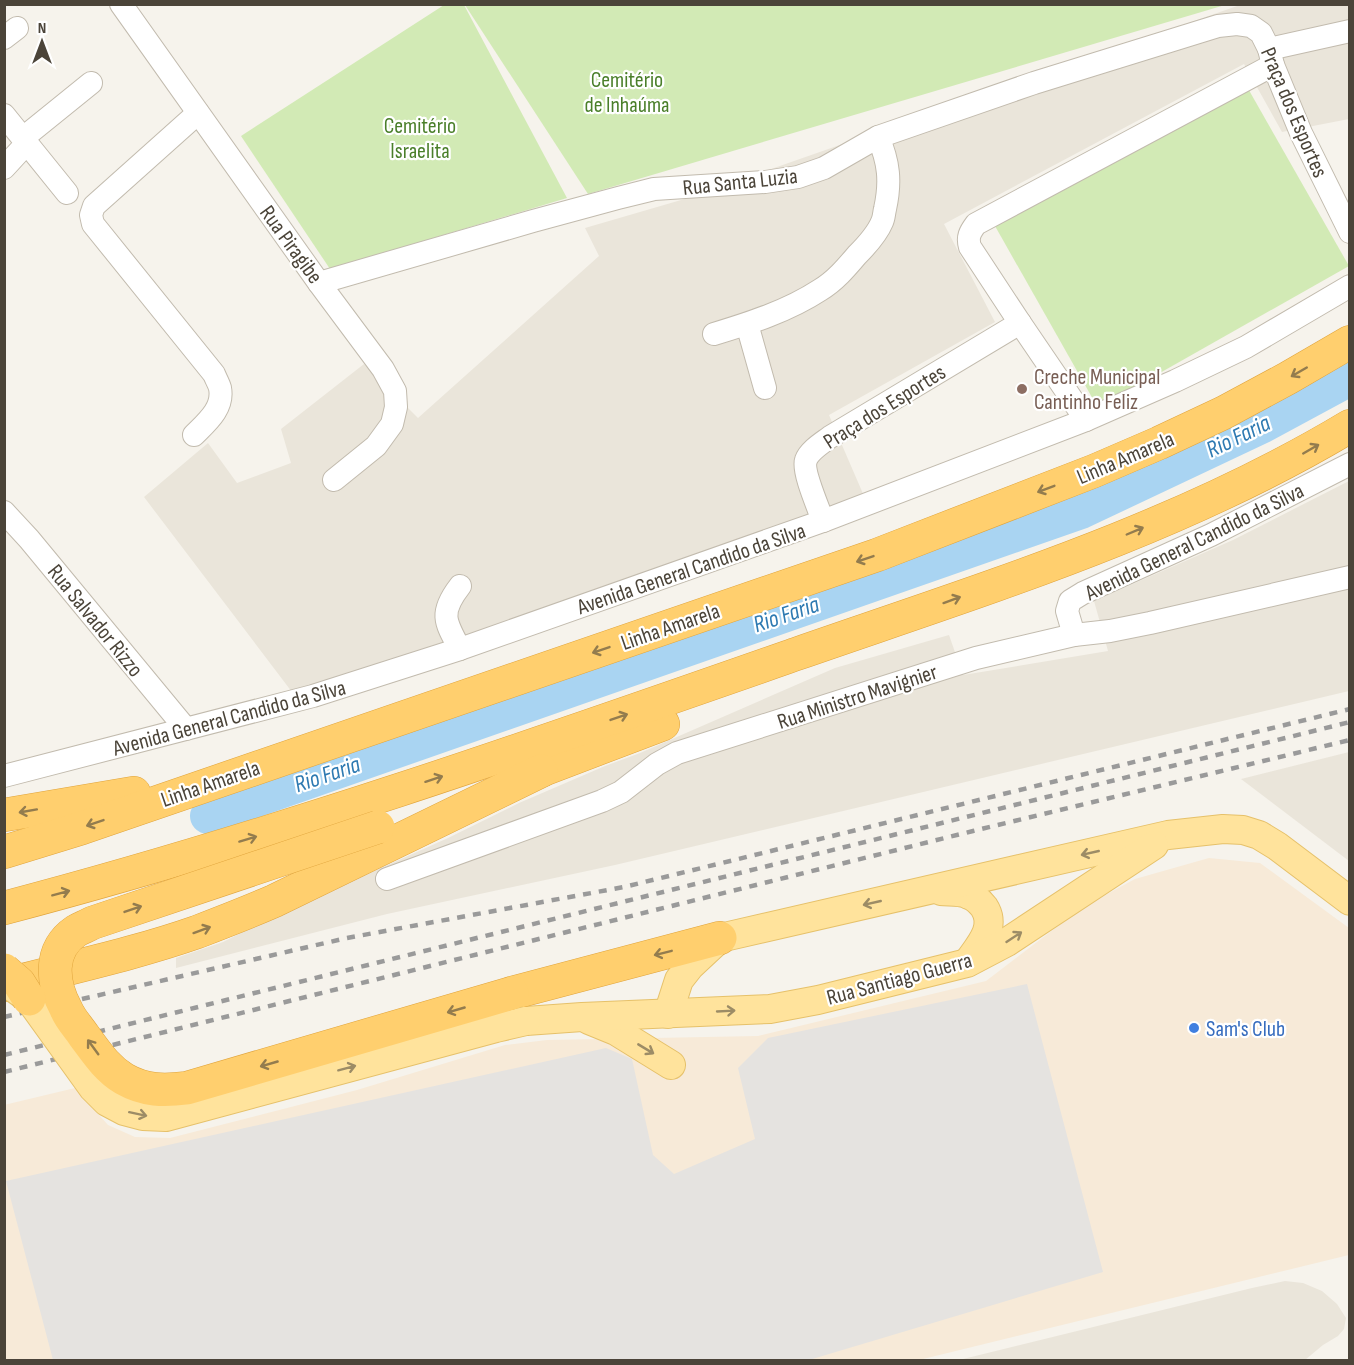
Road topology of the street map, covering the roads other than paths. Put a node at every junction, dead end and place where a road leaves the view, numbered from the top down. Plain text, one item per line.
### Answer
1 (121, 4) edge
2 (1218, 26) joint
3 (1350, 31) edge
4 (1270, 57) junction
5 (91, 83) dead end
6 (198, 113) junction
7 (4, 115) edge
8 (878, 137) junction
9 (25, 140) junction
10 (4, 168) edge
11 (67, 193) dead end
12 (1350, 232) edge
13 (319, 283) junction
14 (1350, 286) edge
15 (1020, 323) junction
16 (747, 324) junction
17 (714, 334) dead end
18 (1350, 342) edge
19 (765, 388) dead end
20 (1086, 420) junction
21 (1350, 426) edge
22 (194, 435) dead end
23 (1350, 464) edge
24 (334, 480) dead end
25 (4, 512) edge
26 (823, 521) junction
27 (1350, 578) edge
28 (460, 586) dead end
29 (897, 620) junction
30 (1074, 635) junction
31 (460, 649) junction
32 (186, 729) junction
33 (541, 771) junction
34 (4, 776) edge
35 (230, 776) junction
36 (4, 815) edge
37 (1168, 835) junction
38 (4, 852) edge
39 (387, 879) dead end
40 (929, 890) junction
41 (1350, 901) edge
42 (4, 908) edge
43 (720, 938) junction
44 (967, 963) junction
45 (4, 970) edge
46 (13, 990) edge
47 (519, 1007) junction
48 (668, 1014) junction
49 (582, 1017) junction
50 (671, 1065) dead end

1 - 6 street, Rua Piragibe
2 - 4 street, Praça dos Esportes
2 - 8 street, Rua Santa Luzia
3 - 4 street
4 - 12 street, Praça dos Esportes
4 - 15 street
5 - 9 street
6 - 13 street, Rua Piragibe
6 - 22 street
7 - 9 street
8 - 13 street, Rua Santa Luzia
8 - 16 street
9 - 10 street
9 - 11 street
13 - 24 street, Rua Piragibe
14 - 20 street, Avenida General Candido da Silva
15 - 20 street
15 - 26 street, Praça dos Esportes
16 - 17 street
16 - 19 street
18 -> 35 highway, Linha Amarela
20 - 26 street, Avenida General Candido da Silva
29 -> 21 highway
23 - 30 street, Avenida General Candido da Silva
25 - 32 street, Rua Salvador Rizzo
26 - 31 street, Avenida General Candido da Silva
27 - 30 street, Rua Ministro Mavignier
28 - 31 street
29 - 33 highway
42 -> 29 highway
30 - 39 street, Rua Ministro Mavignier
31 - 32 street, Avenida General Candido da Silva
32 - 34 street, Avenida General Candido da Silva
46 -> 33 highway
47 -> 33 highway, bridge
35 -> 36 highway
35 -> 38 highway, Linha Amarela
37 -> 40 main road, Rua Santiago Guerra
37 - 41 main road, Rua Santiago Guerra
44 -> 37 main road, Rua Santiago Guerra
40 -> 43 main road, Rua Santiago Guerra
40 - 44 main road
43 -> 47 highway
43 - 48 main road
48 -> 44 main road, Rua Santiago Guerra
45 - 46 highway, bridge
46 -> 47 main road, Rua Santiago Guerra, bridge
47 - 49 main road, Rua Santiago Guerra
48 - 49 main road, Rua Santiago Guerra
49 -> 50 main road

